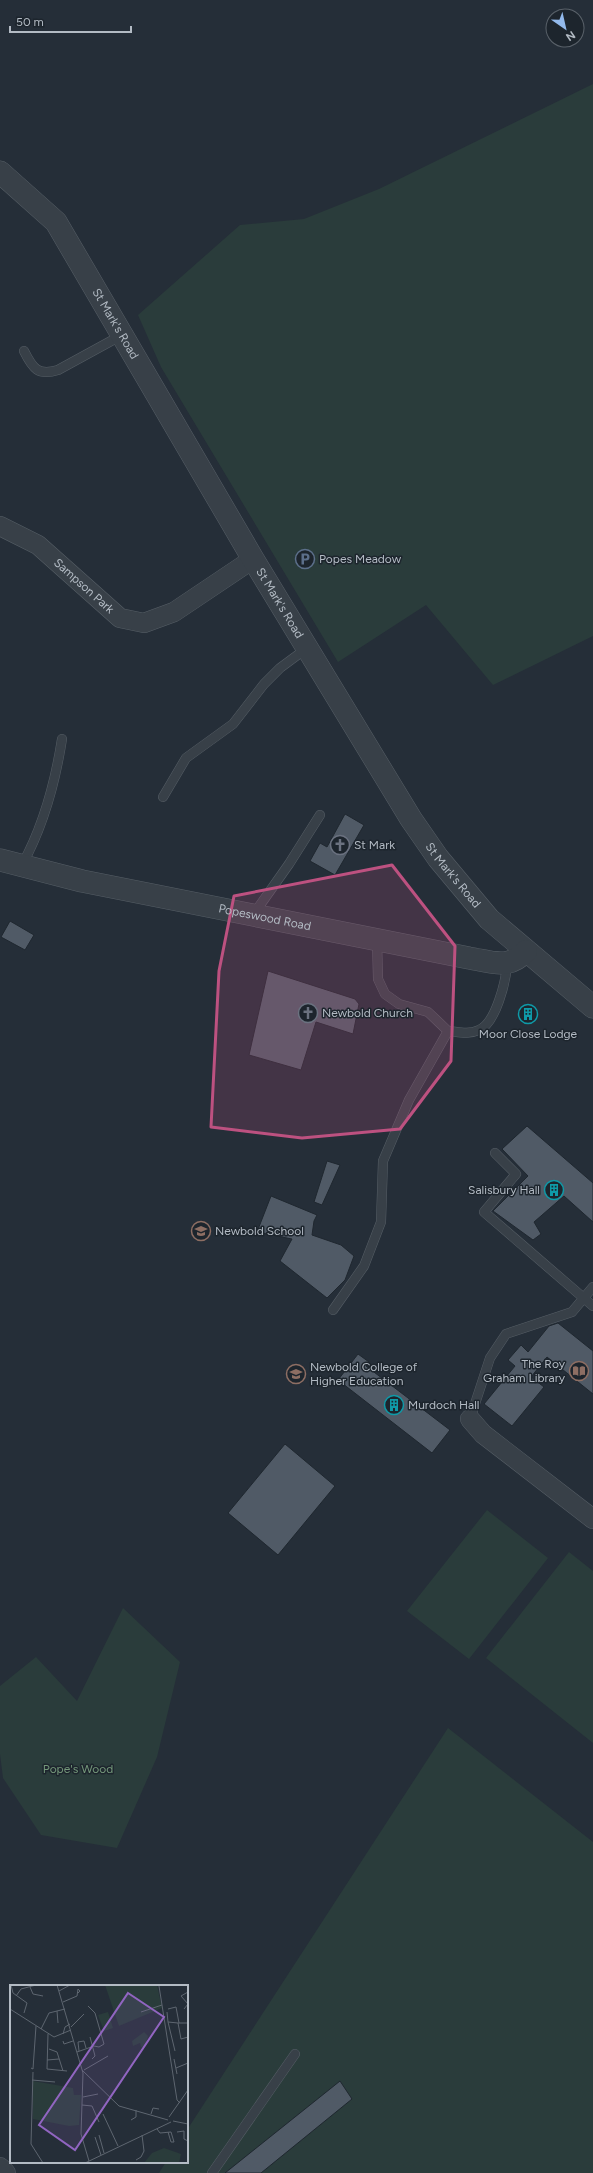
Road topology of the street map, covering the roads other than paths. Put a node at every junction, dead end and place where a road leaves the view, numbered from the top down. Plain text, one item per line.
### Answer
1 (0, 172) edge
2 (122, 335) junction
3 (24, 351) dead end
4 (0, 526) edge
5 (253, 559) junction
6 (307, 648) junction
7 (62, 739) dead end
8 (163, 797) dead end
9 (320, 815) dead end
10 (0, 860) edge
11 (22, 865) junction
12 (252, 915) junction
13 (377, 940) junction
14 (526, 951) junction
15 (507, 964) junction
16 (593, 1007) edge
17 (448, 1031) junction
18 (495, 1153) dead end
19 (593, 1287) edge
20 (584, 1298) junction
21 (593, 1306) edge
22 (333, 1310) dead end
23 (470, 1419) joint
24 (593, 1519) edge
25 (295, 2054) dead end
26 (0, 2167) edge
27 (6, 2173) edge
28 (212, 2173) edge

1 - 2 street, St Mark's Road
2 - 3 lane
2 - 5 street, St Mark's Road
4 - 5 street, Sampson Park
5 - 6 street, St Mark's Road
6 - 8 lane
6 - 14 street, St Mark's Road
7 - 11 lane
9 - 12 lane
10 - 11 street, Popeswood Road
11 - 12 street, Popeswood Road
12 - 13 street, Popeswood Road
13 - 15 street, Popeswood Road
13 - 17 lane
14 - 15 street
14 - 16 street, St Mark's Road
15 - 17 lane
17 - 22 lane
18 - 20 lane
19 - 20 lane
20 - 21 lane
20 - 23 lane
23 - 24 street
25 - 28 lane
26 - 27 street

